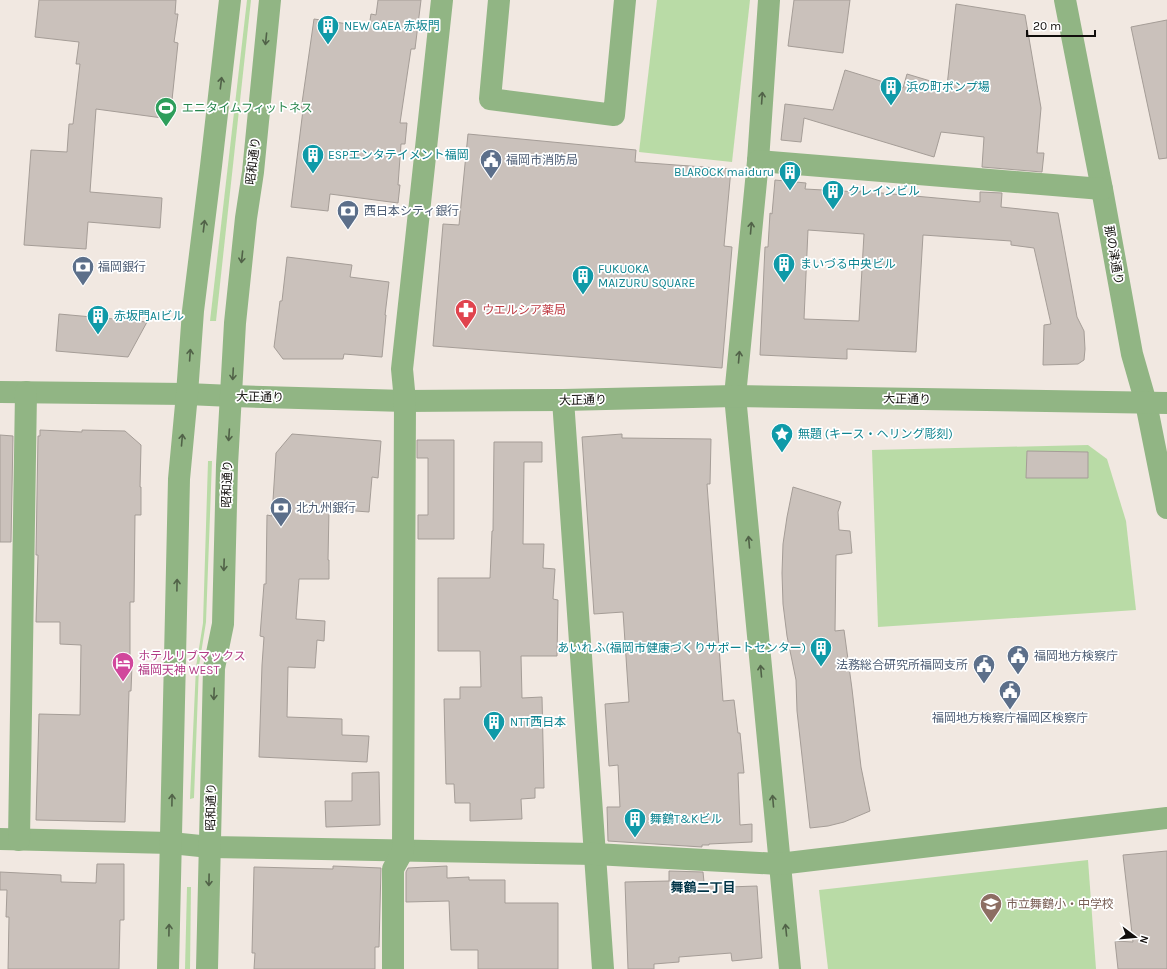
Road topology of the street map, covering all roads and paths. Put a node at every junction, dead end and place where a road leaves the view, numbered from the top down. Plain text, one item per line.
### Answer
1 (230, 0) edge
2 (270, 0) edge
3 (442, 0) edge
4 (499, 0) edge
5 (625, 0) edge
6 (769, 0) edge
7 (1065, 0) edge
8 (758, 161) junction
9 (1102, 189) junction
10 (0, 392) edge
11 (26, 392) junction
12 (187, 394) junction
13 (232, 396) junction
14 (735, 396) junction
15 (405, 400) junction
16 (563, 400) junction
17 (1157, 403) edge
18 (1167, 508) edge
19 (1167, 818) edge
20 (9, 839) edge
21 (171, 844) junction
22 (210, 847) junction
23 (403, 851) junction
24 (595, 854) junction
25 (779, 864) junction
26 (168, 969) edge
27 (207, 969) edge
28 (393, 969) edge
29 (604, 969) edge
30 (790, 969) edge

12 -> 1 street
2 -> 13 street, 昭和通り
3 - 15 street
4 - 5 street
8 -> 6 street
7 - 9 street, 那の津通り
8 - 9 street
14 -> 8 street
9 - 17 street, 那の津通り
10 - 11 street, 大正通り
11 - 12 street, 大正通り
11 - 20 street
12 - 13 street, 大正通り
21 -> 12 street
13 - 15 street, 大正通り
13 -> 22 street, 昭和通り
14 - 16 street, 大正通り
14 - 17 street, 大正通り
25 -> 14 street
15 - 16 street, 大正通り
15 - 23 street
16 - 24 street
17 - 18 street, 那の津通り
19 - 25 street
20 - 21 street
21 - 22 street
26 -> 21 street
22 - 23 street
22 -> 27 street, 昭和通り
23 - 24 street
23 - 28 street
24 - 25 street
24 - 29 street
30 -> 25 street

